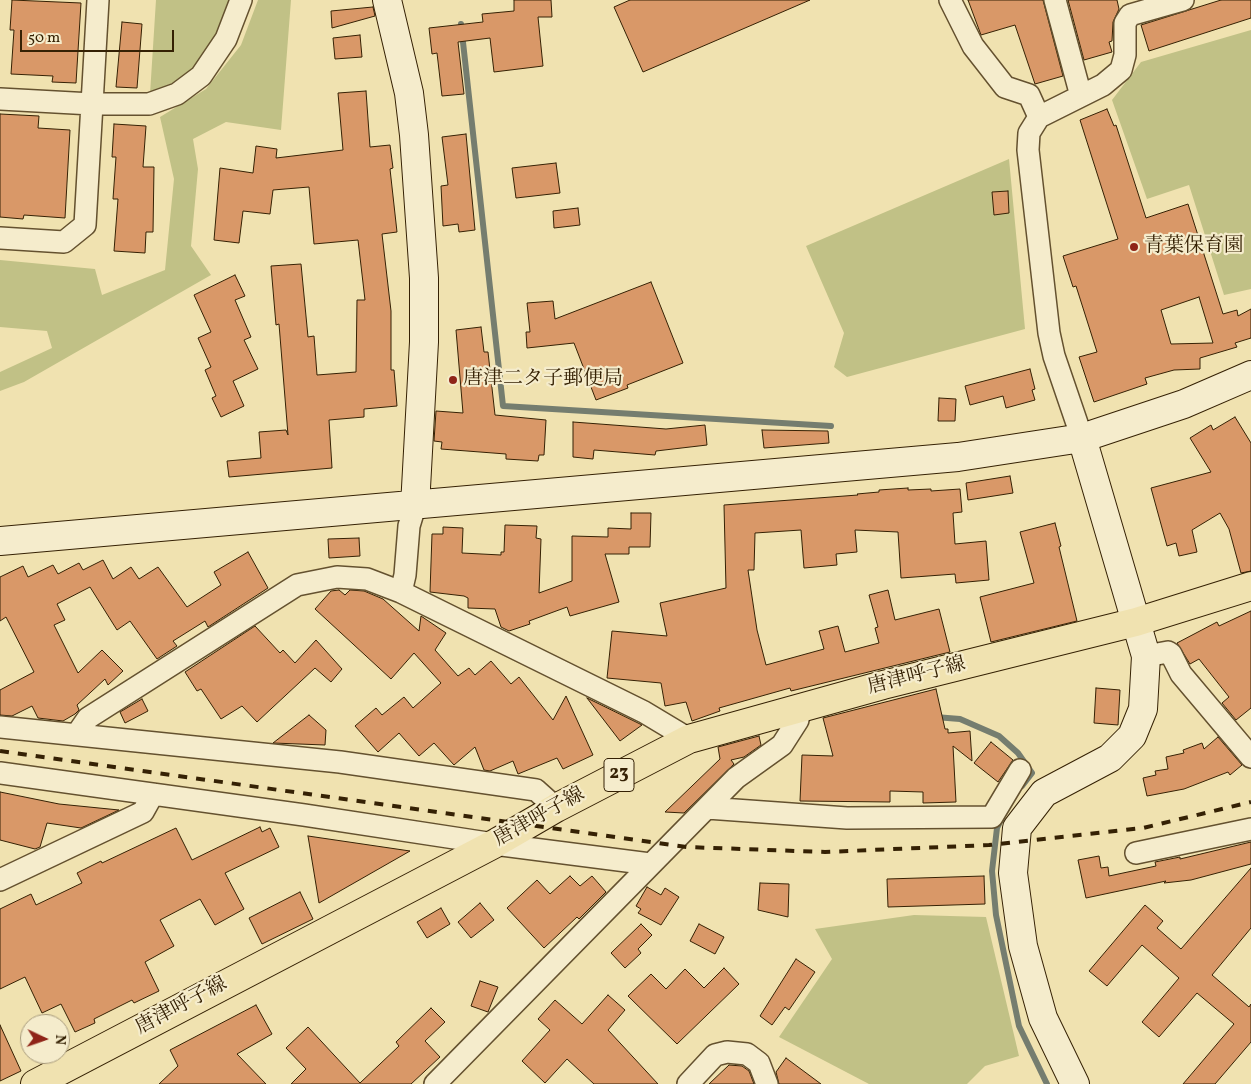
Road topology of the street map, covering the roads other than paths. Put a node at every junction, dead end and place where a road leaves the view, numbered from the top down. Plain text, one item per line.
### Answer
1 (98, 0) edge
2 (241, 0) edge
3 (387, 0) edge
4 (950, 0) edge
5 (1055, 0) edge
6 (1183, 0) edge
7 (1081, 96) junction
8 (0, 99) edge
9 (92, 104) junction
10 (1039, 117) junction
11 (0, 238) edge
12 (1251, 375) edge
13 (1082, 438) junction
14 (415, 506) junction
15 (0, 541) edge
16 (1251, 586) edge
17 (401, 592) junction
18 (1136, 622) junction
19 (1146, 656) junction
20 (799, 708) junction
21 (0, 727) edge
22 (77, 734) junction
23 (689, 739) junction
24 (1251, 757) edge
25 (1020, 770) dead end
26 (0, 773) edge
27 (153, 794) junction
28 (556, 808) junction
29 (707, 808) junction
30 (1251, 829) edge
31 (494, 844) junction
32 (1136, 854) dead end
33 (650, 864) junction
34 (0, 880) edge
35 (35, 1084) edge
36 (435, 1084) edge
37 (688, 1084) edge
38 (767, 1084) edge
39 (1075, 1084) edge

1 - 9 street
2 - 9 street
3 - 14 street
4 - 10 street
5 - 7 street
6 - 7 street
7 - 10 street
8 - 9 street
9 - 11 street
10 - 13 street
12 - 13 street
13 - 14 street
13 - 18 street
14 - 15 street
14 - 17 street
16 - 18 main road, 唐津呼子線 / 23
17 - 22 street
17 - 23 street
18 - 19 street
18 - 20 main road, 唐津呼子線 / 23
19 - 24 street
19 - 39 street
20 - 23 main road, 唐津呼子線 / 23
20 - 29 street
21 - 22 street
22 - 28 street
23 - 28 main road, 唐津呼子線 / 23
25 - 29 street
26 - 27 street
27 - 31 street
27 - 34 street
28 - 31 main road, 唐津呼子線 / 23
29 - 33 street
30 - 32 street
31 - 33 street
31 - 35 main road, 唐津呼子線 / 23
33 - 36 street
37 - 38 street

